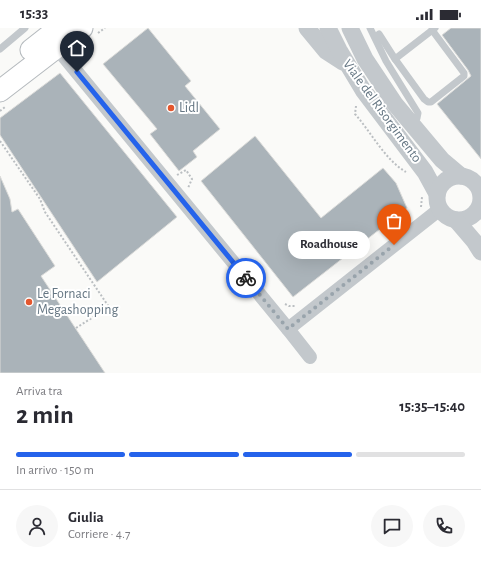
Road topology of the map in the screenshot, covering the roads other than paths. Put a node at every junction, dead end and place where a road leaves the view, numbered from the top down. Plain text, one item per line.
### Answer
1 (25, 28) edge
2 (307, 28) edge
3 (328, 28) edge
4 (350, 28) edge
5 (370, 28) edge
6 (433, 29) edge
7 (379, 34) dead end
8 (87, 36) edge
9 (58, 38) edge
10 (0, 49) edge
11 (395, 59) junction
12 (348, 66) junction
13 (0, 74) edge
14 (0, 91) edge
15 (412, 124) junction
16 (460, 176) junction
17 (479, 185) edge
18 (433, 198) junction
19 (480, 209) edge
20 (456, 220) junction
21 (481, 252) edge
22 (288, 329) junction
23 (310, 357) dead end

1 - 10 lane
2 - 12 street
3 - 12 street, Viale del Risorgimento
4 - 15 street, Viale del Risorgimento
5 - 15 lane
6 - 11 lane
6 - 11 lane
7 - 11 lane
8 - 9 main road
9 - 13 main road
9 - 14 main road
9 - 22 street
12 - 18 street, Viale del Risorgimento
15 - 16 street, Viale del Risorgimento
16 - 17 street
16 - 18 street
17 - 19 street
18 - 20 street
18 - 22 street
19 - 20 street
20 - 21 street
22 - 23 street

